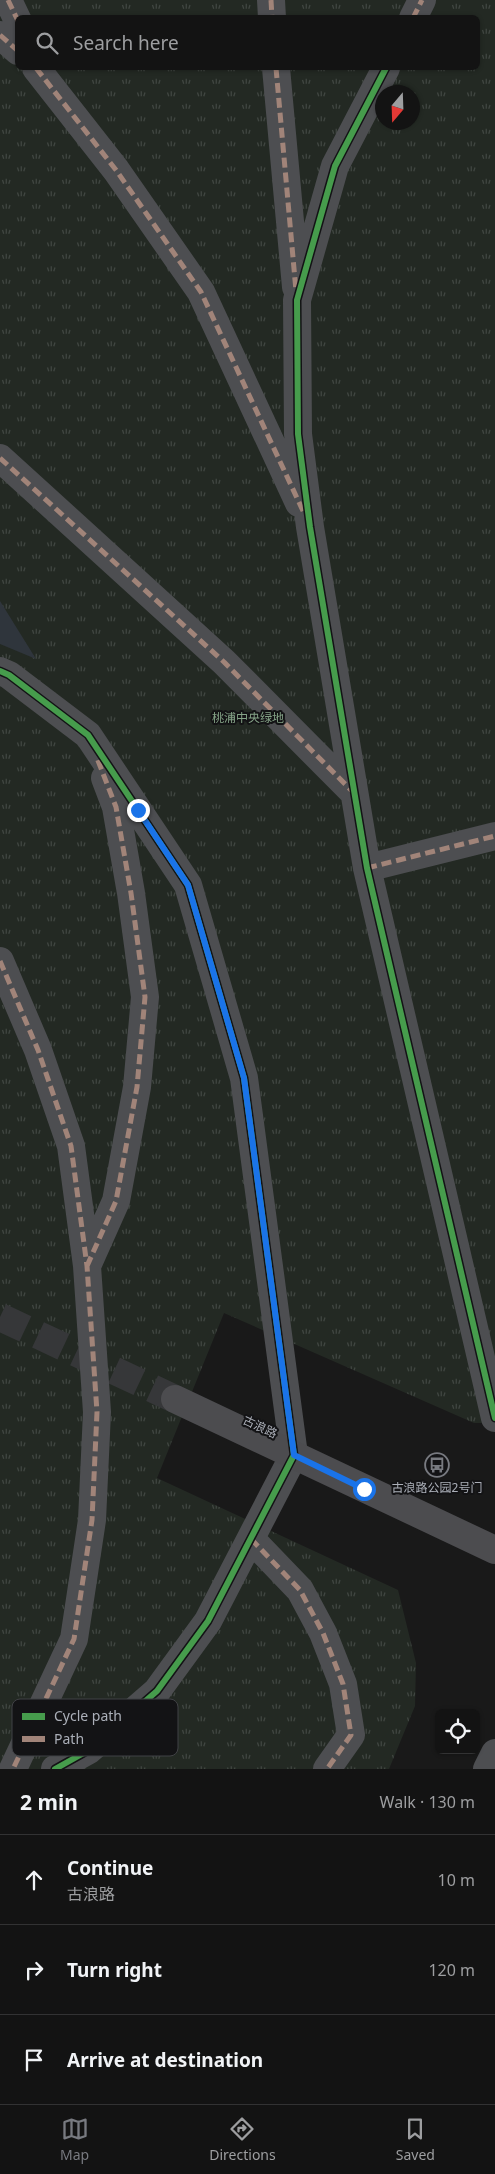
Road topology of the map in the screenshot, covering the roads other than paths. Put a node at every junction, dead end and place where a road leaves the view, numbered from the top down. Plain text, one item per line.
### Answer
1 (8, 0) edge
2 (271, 0) edge
3 (422, 0) edge
4 (15, 15) edge
5 (272, 15) edge
6 (414, 15) edge
7 (0, 35) edge
8 (15, 48) edge
9 (39, 70) edge
10 (276, 70) edge
11 (385, 70) edge
12 (297, 300) junction
13 (0, 458) edge
14 (310, 526) junction
15 (0, 671) edge
16 (88, 735) junction
17 (354, 792) junction
18 (495, 836) edge
19 (367, 868) junction
20 (0, 961) edge
21 (87, 1266) junction
22 (176, 1399) tunnel mouth
23 (495, 1418) edge
24 (294, 1455) junction
25 (251, 1539) junction
26 (495, 1550) edge
27 (45, 1699) edge
28 (147, 1699) edge
29 (495, 1753) edge
30 (18, 1756) edge
31 (78, 1756) edge
32 (12, 1769) edge
33 (55, 1769) edge
34 (327, 1769) edge
35 (487, 1769) edge

1 - 4 street
2 - 5 street
3 - 6 street
7 - 8 street
9 - 14 street
10 - 12 street
11 - 12 street
12 - 14 street
13 - 17 street
14 - 17 street
15 - 16 street
16 - 21 street
16 - 24 street
17 - 19 street
18 - 19 street
19 - 23 street
20 - 21 street
21 - 27 street
22 - 24 main road, 古浪路
24 - 25 street
24 - 26 main road, 古浪路
25 - 28 street
25 - 34 street
29 - 35 street
30 - 32 street
31 - 33 street

